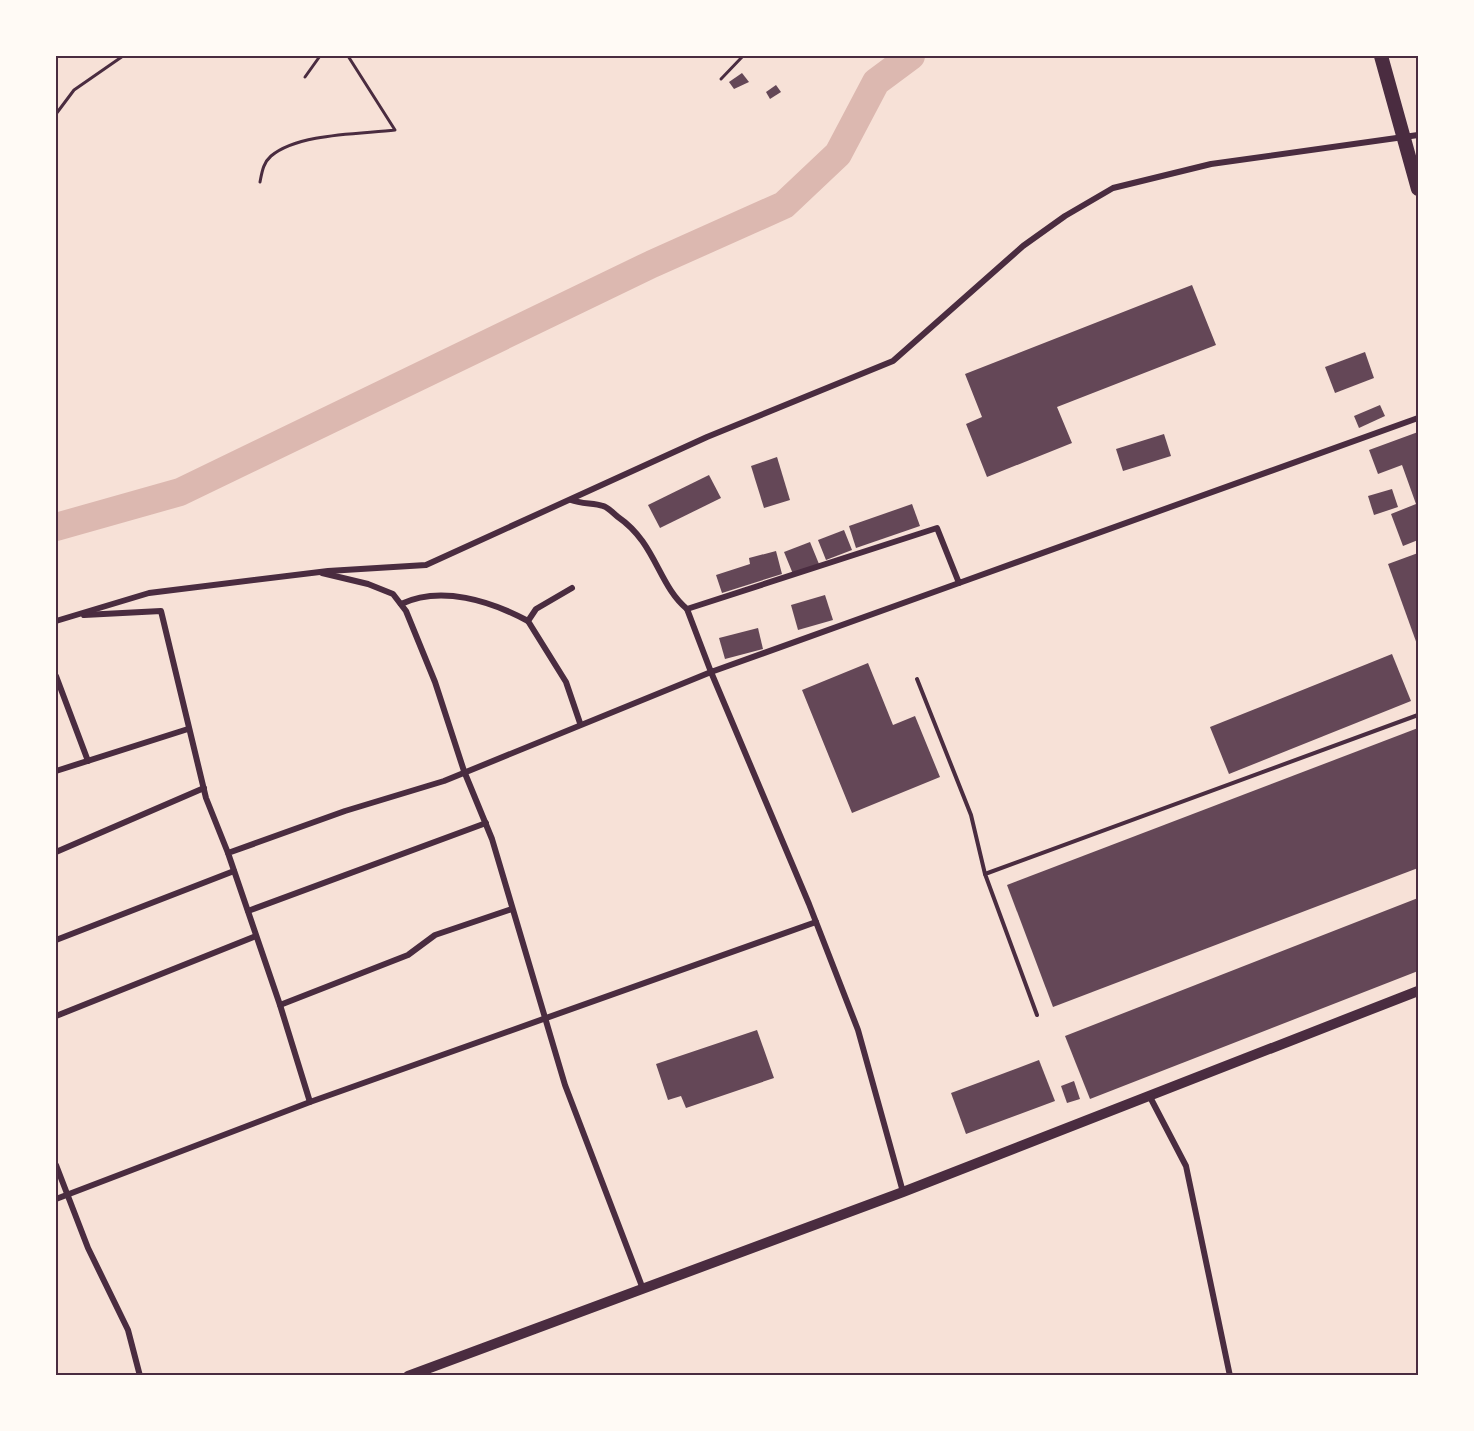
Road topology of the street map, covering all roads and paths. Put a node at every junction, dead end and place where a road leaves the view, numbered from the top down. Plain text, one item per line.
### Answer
1 (123, 56) edge
2 (320, 56) edge
3 (348, 56) edge
4 (743, 56) edge
5 (1382, 56) edge
6 (304, 77) dead end
7 (721, 79) dead end
8 (56, 114) edge
9 (1401, 133) junction
10 (1419, 135) edge
11 (260, 182) dead end
12 (1419, 189) edge
13 (1419, 418) edge
14 (571, 500) junction
15 (318, 572) junction
16 (959, 583) junction
17 (572, 588) dead end
18 (401, 604) junction
19 (687, 609) junction
20 (77, 615) junction
21 (56, 621) edge
22 (528, 621) junction
23 (711, 672) junction
24 (56, 675) edge
25 (917, 679) dead end
26 (1419, 715) edge
27 (580, 723) junction
28 (188, 729) junction
29 (88, 761) junction
30 (56, 771) edge
31 (464, 771) junction
32 (204, 788) junction
33 (486, 823) junction
34 (56, 852) edge
35 (228, 853) junction
36 (234, 871) junction
37 (985, 874) junction
38 (512, 909) junction
39 (248, 911) junction
40 (816, 922) junction
41 (256, 936) junction
42 (56, 940) edge
43 (1419, 991) edge
44 (280, 1005) junction
45 (1037, 1015) dead end
46 (56, 1016) edge
47 (543, 1018) junction
48 (1150, 1097) junction
49 (310, 1102) junction
50 (56, 1165) edge
51 (903, 1192) junction
52 (68, 1195) junction
53 (56, 1199) edge
54 (643, 1289) junction
55 (420, 1373) edge
56 (140, 1376) edge
57 (408, 1376) edge
58 (1230, 1376) edge

1 - 8 path
2 - 6 path
3 - 11 path
4 - 7 path
5 - 9 highway
9 - 10 street
9 - 12 highway
9 - 14 street
13 - 16 street
14 - 15 street
14 - 19 street
15 - 18 street
15 - 20 street
16 - 19 street
16 - 23 street
17 - 22 street
18 - 22 street
18 - 31 street
19 - 23 street
20 - 21 street
20 - 28 street
22 - 27 street
23 - 27 street
23 - 40 street
24 - 29 street
25 - 37 lane
26 - 37 lane
27 - 31 street
28 - 29 street
28 - 32 street
29 - 30 street
31 - 33 street
31 - 35 street
32 - 34 street
32 - 35 street
33 - 38 street
33 - 39 street
35 - 36 street
36 - 39 street
36 - 42 street
37 - 45 lane
38 - 44 street
38 - 47 street
39 - 41 street
40 - 47 street
40 - 51 street
41 - 44 street
41 - 46 street
43 - 48 main road
44 - 49 street
47 - 49 street
47 - 54 street
48 - 51 main road
48 - 58 street
49 - 52 street
50 - 52 street
51 - 54 main road
52 - 53 street
52 - 56 street
54 - 55 main road
55 - 57 main road

